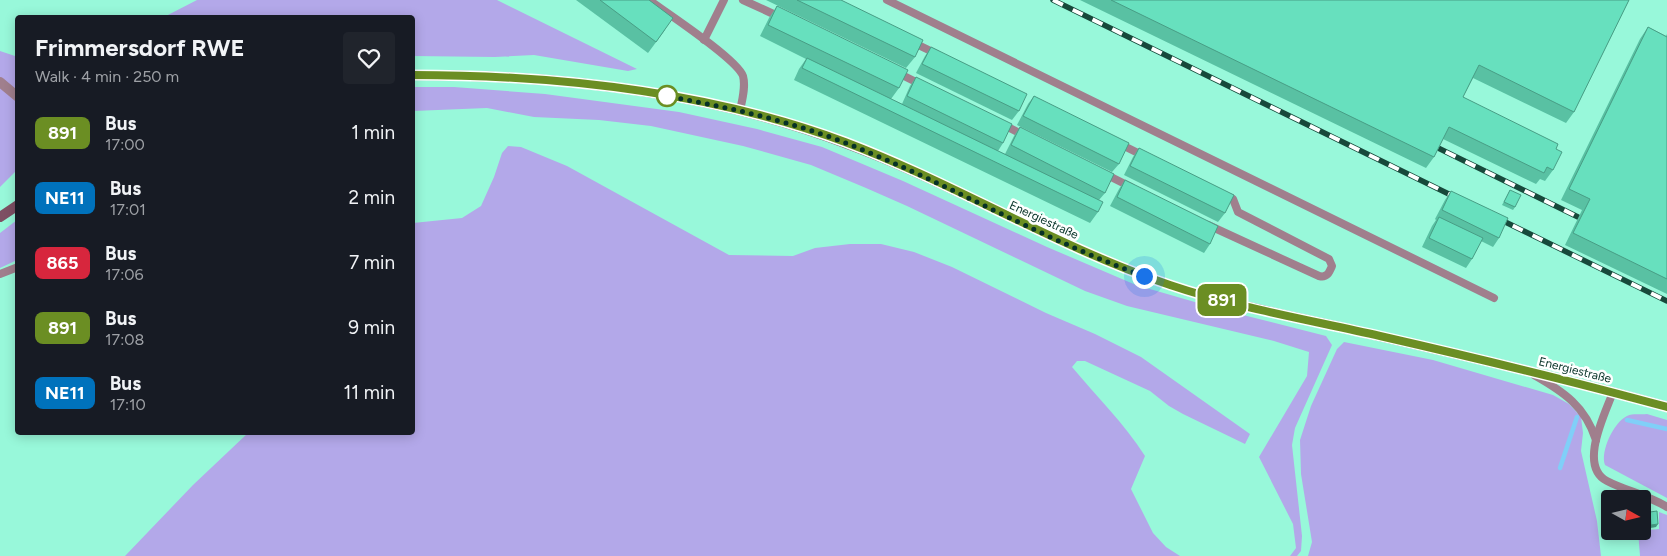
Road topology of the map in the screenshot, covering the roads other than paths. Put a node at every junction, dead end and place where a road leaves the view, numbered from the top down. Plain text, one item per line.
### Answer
1 (649, 0) edge
2 (743, 0) edge
3 (887, 0) edge
4 (722, 1) edge
5 (786, 20) edge
6 (902, 37) edge
7 (704, 40) junction
8 (947, 59) edge
9 (889, 69) edge
10 (415, 75) edge
11 (0, 82) edge
12 (932, 90) edge
13 (15, 94) edge
14 (740, 111) junction
15 (993, 120) edge
16 (1107, 137) edge
17 (1035, 140) edge
18 (1150, 158) edge
19 (1094, 169) edge
20 (1136, 189) edge
21 (1216, 191) edge
22 (15, 207) edge
23 (0, 217) edge
24 (1204, 223) edge
25 (15, 268) edge
26 (0, 274) edge
27 (1494, 298) dead end
28 (1525, 370) junction
29 (1613, 392) junction
30 (1667, 407) edge
31 (1596, 440) junction
32 (1667, 507) edge

1 - 7 lane
2 - 5 lane
3 - 27 lane
4 - 7 lane
6 - 8 lane
7 - 14 lane
9 - 12 lane
10 - 14 main road, Energiestraße
11 - 13 street
14 - 28 main road, Energiestraße
15 - 17 lane
16 - 18 lane
19 - 20 lane
21 - 24 lane
22 - 23 main road
25 - 26 lane
28 - 29 main road, Energiestraße
28 - 31 lane
29 - 30 main road, Energiestraße
29 - 31 lane
31 - 32 lane

